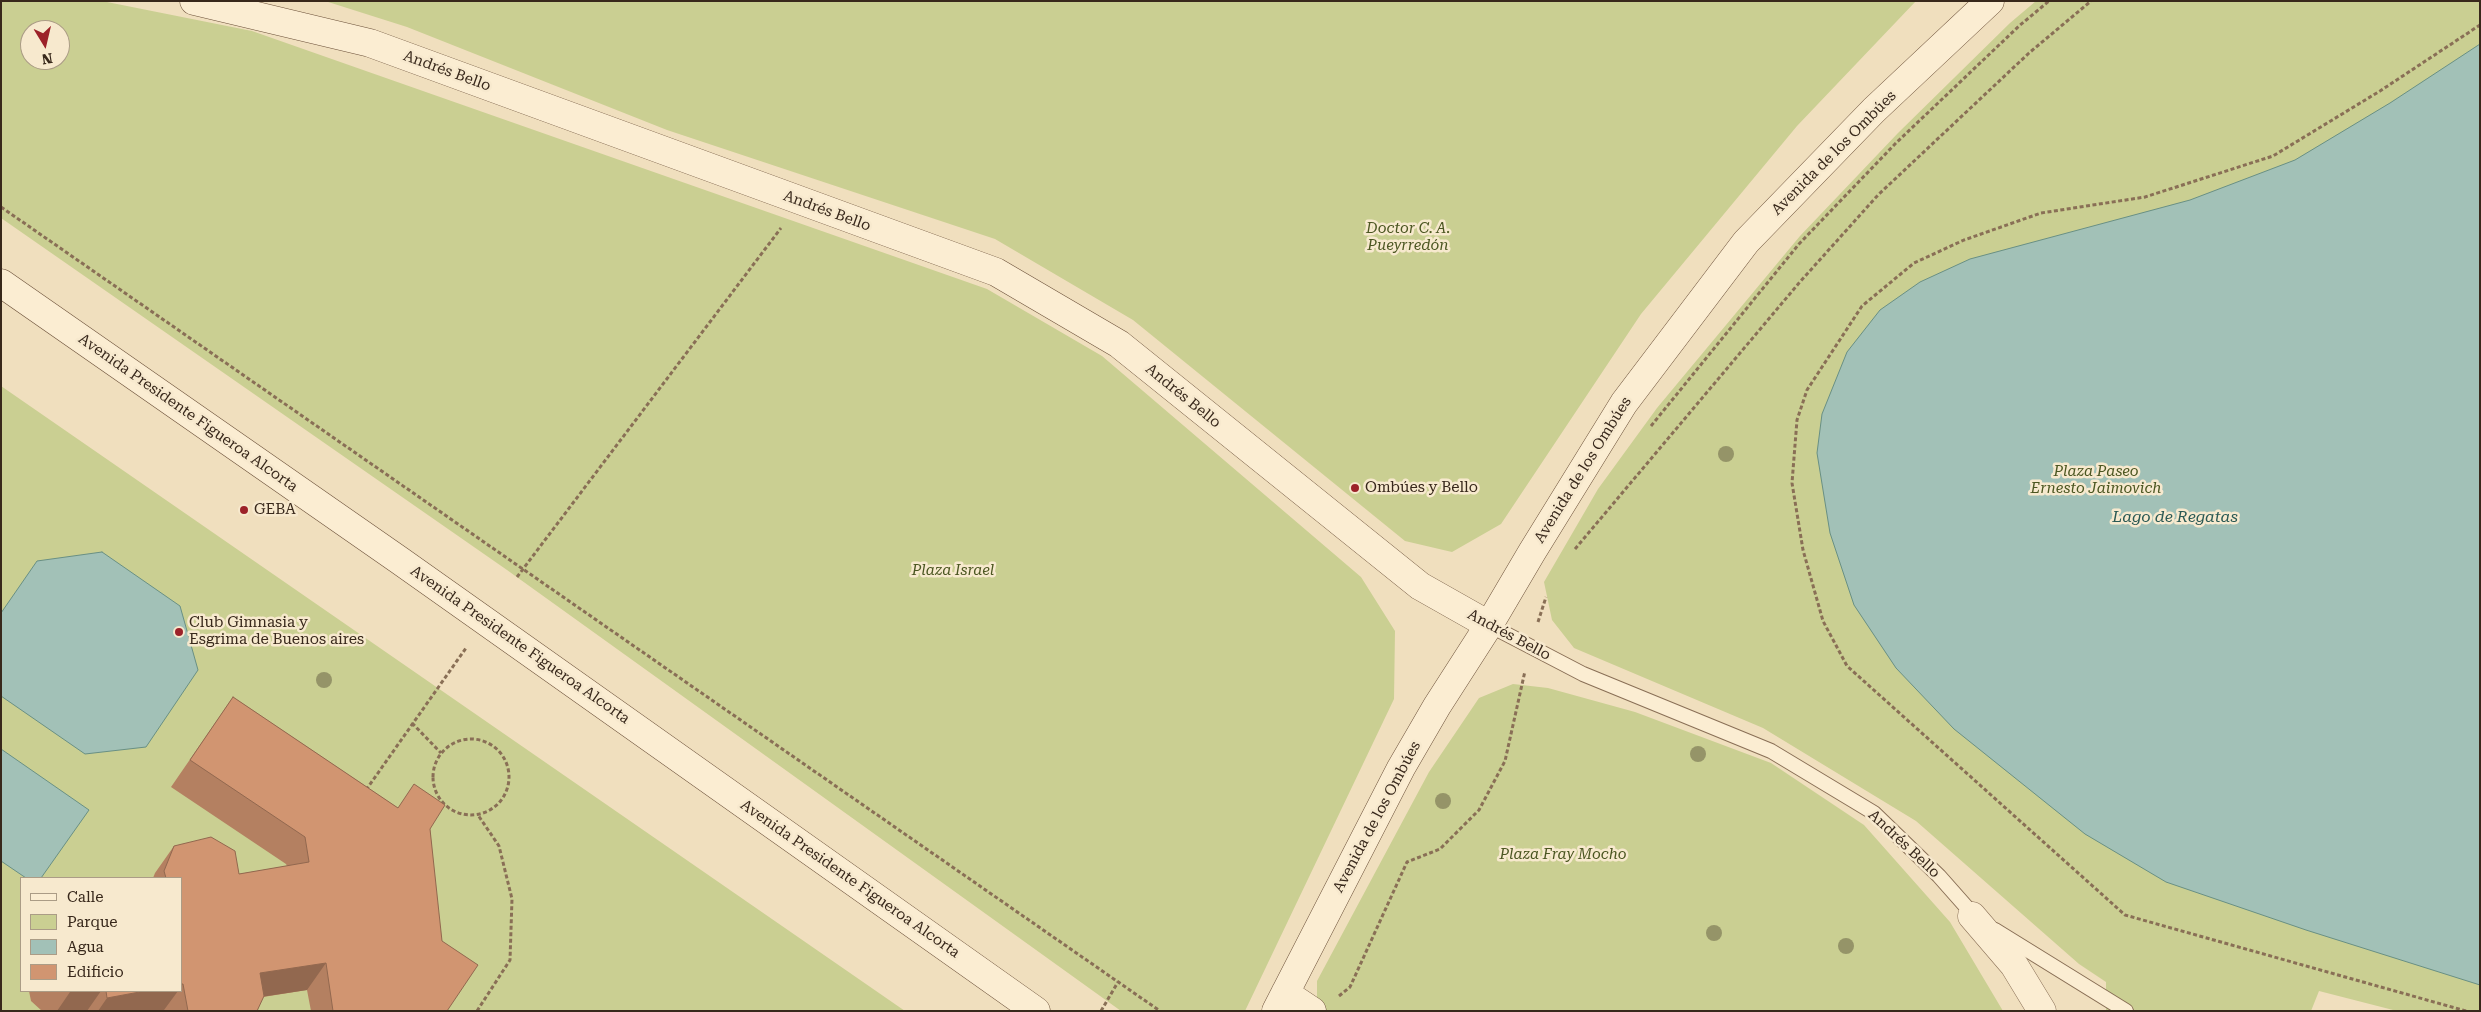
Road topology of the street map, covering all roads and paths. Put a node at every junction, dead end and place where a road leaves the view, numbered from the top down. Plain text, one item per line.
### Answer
1 (194, 1) edge
2 (1990, 1) edge
3 (2049, 1) edge
4 (2091, 1) edge
5 (2480, 25) edge
6 (801, 202) junction
7 (1, 207) edge
8 (1, 283) edge
9 (1648, 430) dead end
10 (1574, 542) dead end
11 (525, 569) junction
12 (517, 577) dead end
13 (1548, 593) dead end
14 (486, 621) junction
15 (1489, 625) junction
16 (1530, 646) junction
17 (412, 723) junction
18 (441, 753) junction
19 (364, 791) edge
20 (478, 815) junction
21 (1972, 916) junction
22 (1118, 982) junction
23 (1336, 999) dead end
24 (1281, 1002) edge
25 (476, 1011) edge
26 (1036, 1011) edge
27 (1101, 1011) edge
28 (1160, 1011) edge
29 (1312, 1011) edge
30 (2042, 1011) edge
31 (2126, 1011) edge
32 (2466, 1011) edge

1 - 6 main road, Andrés Bello
2 - 15 main road, Avenida de los Ombúes
3 - 9 path
4 - 10 path
5 - 32 path
6 - 11 path
6 - 15 main road, Andrés Bello
7 - 11 path
8 - 14 main road, Avenida Presidente Figueroa Alcorta
11 - 12 path
11 - 22 path
13 - 16 path
14 - 17 path
14 - 26 main road, Avenida Presidente Figueroa Alcorta
15 - 16 lane, Andrés Bello
15 - 24 main road, Avenida de los Ombúes
16 - 21 lane, Andrés Bello
16 - 23 path
17 - 18 path
17 - 19 path
18 - 20 path
18 - 20 path
20 - 25 path
21 - 30 main road, Andrés Bello
21 - 31 lane
22 - 27 path
22 - 28 path
24 - 29 main road

